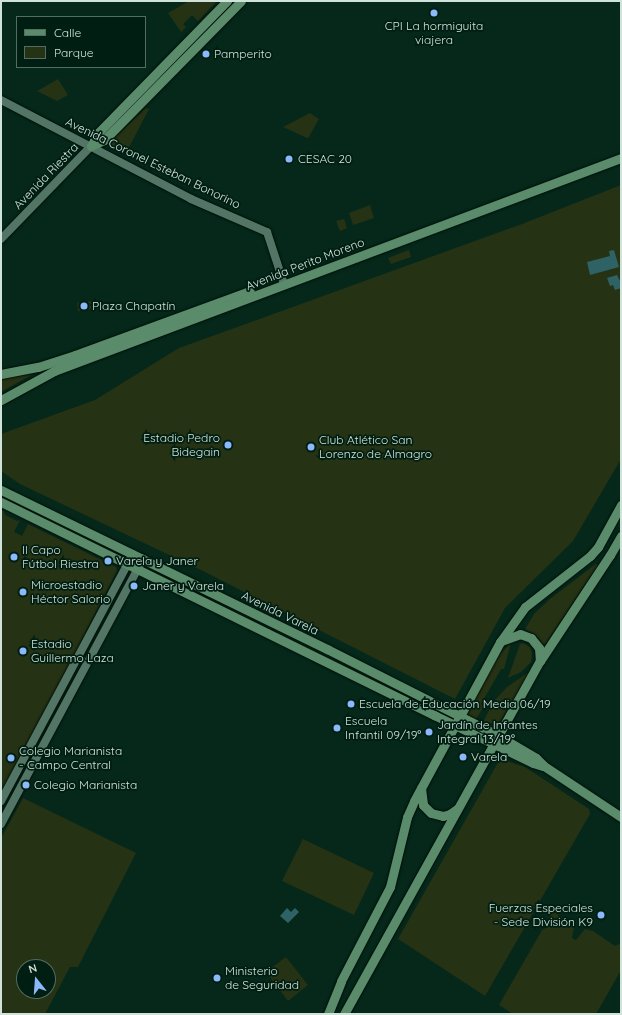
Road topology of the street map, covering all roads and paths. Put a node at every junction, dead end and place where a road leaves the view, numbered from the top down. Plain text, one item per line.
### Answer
1 (233, 3) edge
2 (1, 100) edge
3 (91, 146) junction
4 (621, 153) edge
5 (621, 158) edge
6 (1, 239) edge
7 (283, 282) junction
8 (1, 374) edge
9 (1, 400) edge
10 (1, 490) edge
11 (1, 502) edge
12 (621, 505) edge
13 (621, 536) edge
14 (133, 554) junction
15 (143, 560) junction
16 (128, 565) junction
17 (138, 570) junction
18 (257, 615) junction
19 (251, 626) junction
20 (500, 642) junction
21 (540, 661) junction
22 (459, 717) junction
23 (44, 723) junction
24 (454, 725) junction
25 (52, 731) junction
26 (497, 740) junction
27 (421, 787) junction
28 (1, 801) edge
29 (460, 805) junction
30 (621, 817) edge
31 (1, 824) edge
32 (328, 1014) edge
33 (344, 1014) edge

1 - 3 main road, Avenida Riestra
2 - 3 street, Avenida Coronel Esteban Bonorino
3 - 6 street, Avenida Riestra
3 - 7 street, Avenida Coronel Esteban Bonorino
4 - 7 main road, Avenida Perito Moreno
5 - 7 main road, Avenida Perito Moreno
7 - 8 main road, Avenida Perito Moreno
7 - 9 main road, Avenida Perito Moreno
10 - 14 main road, Avenida Varela
11 - 16 main road, Avenida Varela
12 - 20 main road
13 - 21 main road
14 - 15 main road, Avenida Varela
14 - 16 street
15 - 17 street
15 - 18 main road, Avenida Varela
16 - 17 main road, Avenida Varela
16 - 23 street
17 - 19 main road, Avenida Varela
17 - 25 street
18 - 19 main road
18 - 22 main road, Avenida Varela
19 - 24 main road, Avenida Varela
20 - 21 main road
20 - 22 main road
21 - 26 main road
22 - 24 main road
22 - 26 main road, Avenida Varela
23 - 25 street
23 - 28 street
24 - 26 main road, Avenida Varela
24 - 27 main road
25 - 31 street
26 - 29 main road
26 - 30 main road, Avenida Varela
27 - 29 main road
27 - 32 main road
29 - 33 main road

